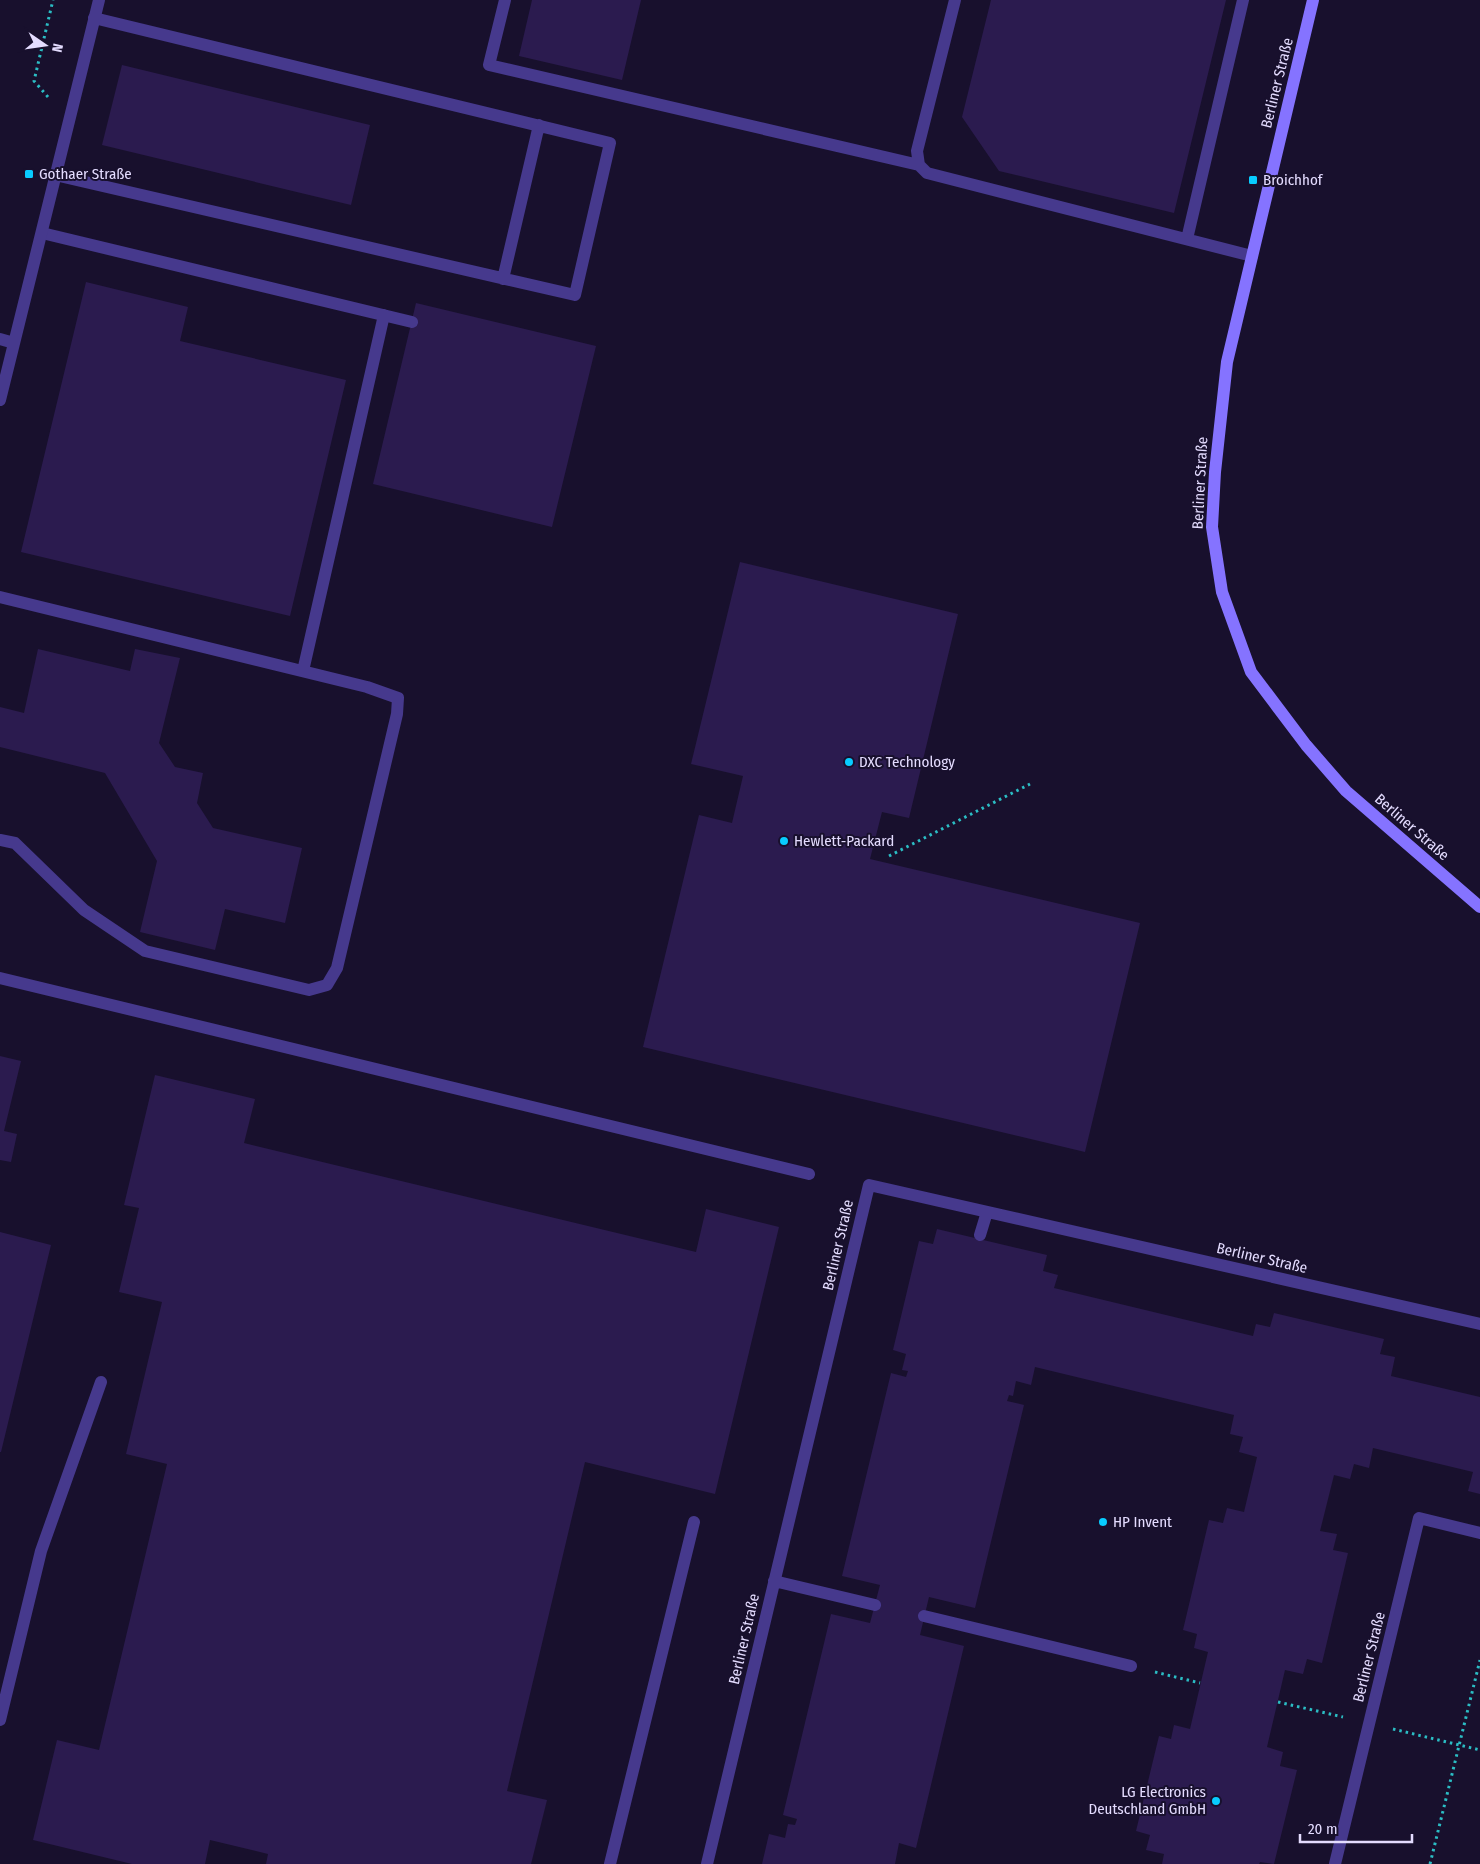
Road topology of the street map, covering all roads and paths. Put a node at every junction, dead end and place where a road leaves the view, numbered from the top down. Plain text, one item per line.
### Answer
1 (53, 0) edge
2 (99, 0) edge
3 (505, 0) edge
4 (955, 0) edge
5 (1243, 0) edge
6 (1313, 0) edge
7 (94, 18) junction
8 (69, 120) junction
9 (539, 125) junction
10 (919, 165) junction
11 (56, 175) junction
12 (42, 233) junction
13 (1186, 239) junction
14 (1252, 256) junction
15 (504, 279) junction
16 (384, 315) junction
17 (412, 322) dead end
18 (0, 339) edge
19 (14, 343) junction
20 (0, 400) edge
21 (0, 597) edge
22 (302, 671) junction
23 (1030, 784) dead end
24 (0, 840) edge
25 (888, 856) dead end
26 (1480, 908) edge
27 (0, 978) edge
28 (809, 1174) dead end
29 (987, 1212) junction
30 (980, 1235) dead end
31 (1480, 1324) edge
32 (102, 1382) dead end
33 (694, 1522) dead end
34 (1480, 1533) edge
35 (774, 1581) junction
36 (875, 1605) dead end
37 (924, 1616) dead end
38 (1480, 1660) edge
39 (1131, 1666) joint
40 (1200, 1683) dead end
41 (0, 1720) edge
42 (610, 1864) edge
43 (707, 1864) edge
44 (1335, 1864) edge
45 (1430, 1864) edge

1 - 8 path
2 - 7 street
3 - 10 street
4 - 10 street
5 - 13 street
6 - 14 street, Berliner Straße
7 - 8 street
7 - 9 street
8 - 11 street
9 - 15 street
9 - 15 street
10 - 13 street
11 - 12 street
11 - 15 street
12 - 16 street
12 - 19 street
13 - 14 street
14 - 26 street, Berliner Straße
16 - 17 street
16 - 22 street
18 - 19 street
19 - 20 street
21 - 22 street
22 - 24 street
23 - 25 path
27 - 28 street
29 - 30 street
29 - 31 street, Berliner Straße
29 - 35 street, Berliner Straße
32 - 41 street
33 - 42 street
34 - 44 street, Berliner Straße
35 - 36 street
35 - 43 street, Berliner Straße
37 - 39 street
38 - 45 path
39 - 40 path

